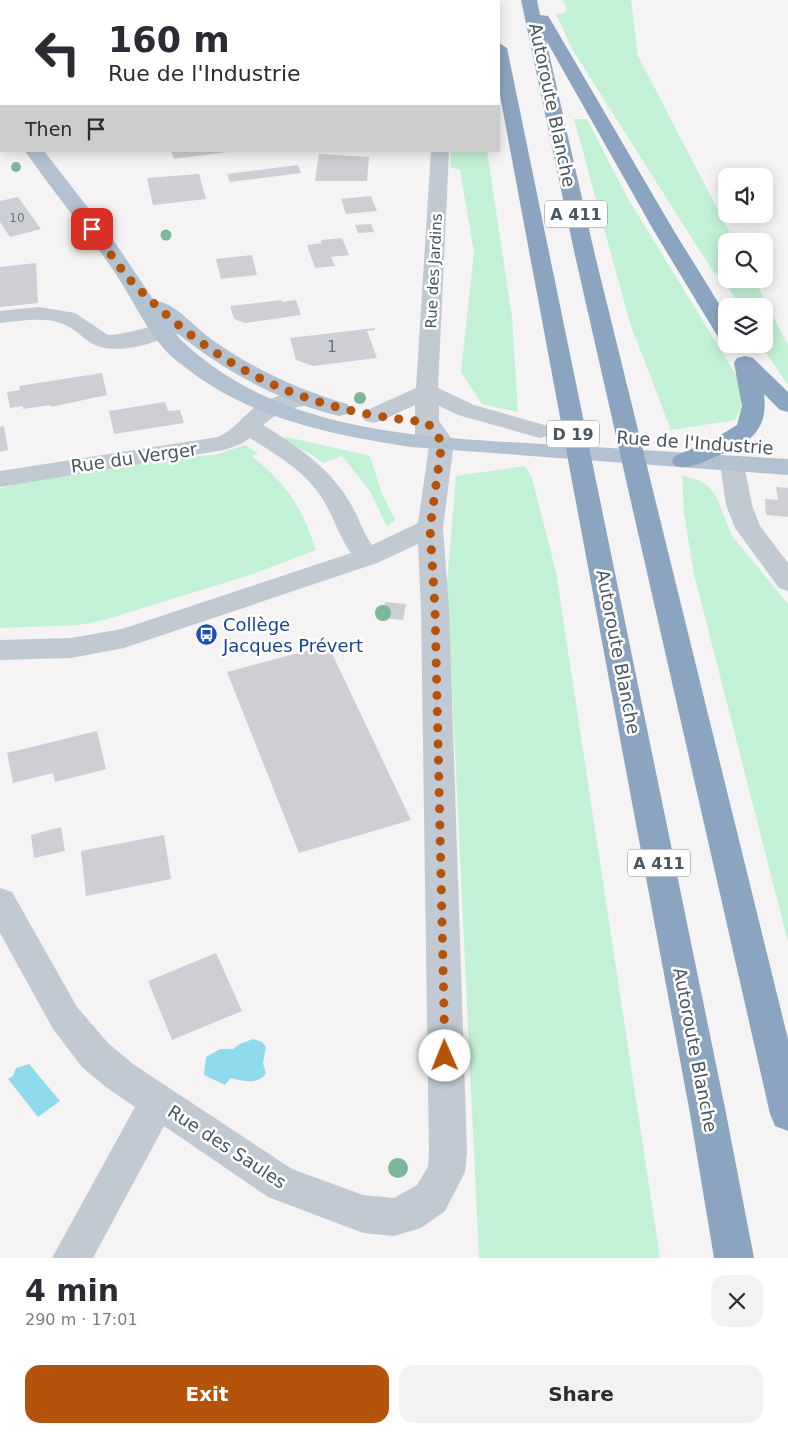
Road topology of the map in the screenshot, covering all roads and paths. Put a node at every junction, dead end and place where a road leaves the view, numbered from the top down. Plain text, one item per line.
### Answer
1 (529, 0) edge
2 (533, 0) edge
3 (500, 53) edge
4 (35, 152) edge
5 (440, 152) edge
6 (0, 318) edge
7 (718, 319) edge
8 (171, 329) junction
9 (740, 353) edge
10 (427, 391) junction
11 (306, 399) junction
12 (788, 405) edge
13 (373, 416) junction
14 (260, 417) junction
15 (540, 431) junction
16 (432, 435) junction
17 (788, 450) edge
18 (726, 454) junction
19 (788, 467) edge
20 (1, 479) edge
21 (430, 528) junction
22 (368, 557) junction
23 (788, 582) edge
24 (0, 650) edge
25 (0, 902) edge
26 (158, 1101) junction
27 (788, 1114) edge
28 (72, 1258) edge
29 (734, 1258) edge

1 - 27 highway, Autoroute Blanche / A 411
2 - 7 highway
3 - 29 highway, Autoroute Blanche / A 411
4 - 8 main road, Rue de l'Industrie / D 19
5 - 10 street, Rue des Jardins
6 - 8 street
8 - 11 main road, Rue de l'Industrie / D 19
8 - 14 main road, Rue de l'Industrie / D 19
9 - 12 highway
9 - 18 highway
10 - 13 street
10 - 15 street
10 - 16 street, Rue des Jardins
11 - 13 main road, Rue de l'Industrie / D 19
11 - 14 street
13 - 16 main road, Rue de l'Industrie / D 19
14 - 16 main road, Rue de l'Industrie / D 19
14 - 20 street, Rue du Verger
14 - 22 street
15 - 16 main road, Rue de l'Industrie / D 19
15 - 18 main road, Rue de l'Industrie / D 19
16 - 18 main road, Rue de l'Industrie / D 19
16 - 21 street, Rue des Saules
17 - 18 main road, Rue de l'Industrie / D 19
18 - 19 main road, Rue de l'Industrie / D 19
18 - 23 street
21 - 22 street
21 - 26 street, Rue des Saules
22 - 24 street
25 - 26 street, Rue des Saules
26 - 28 street, Rue des Saules

